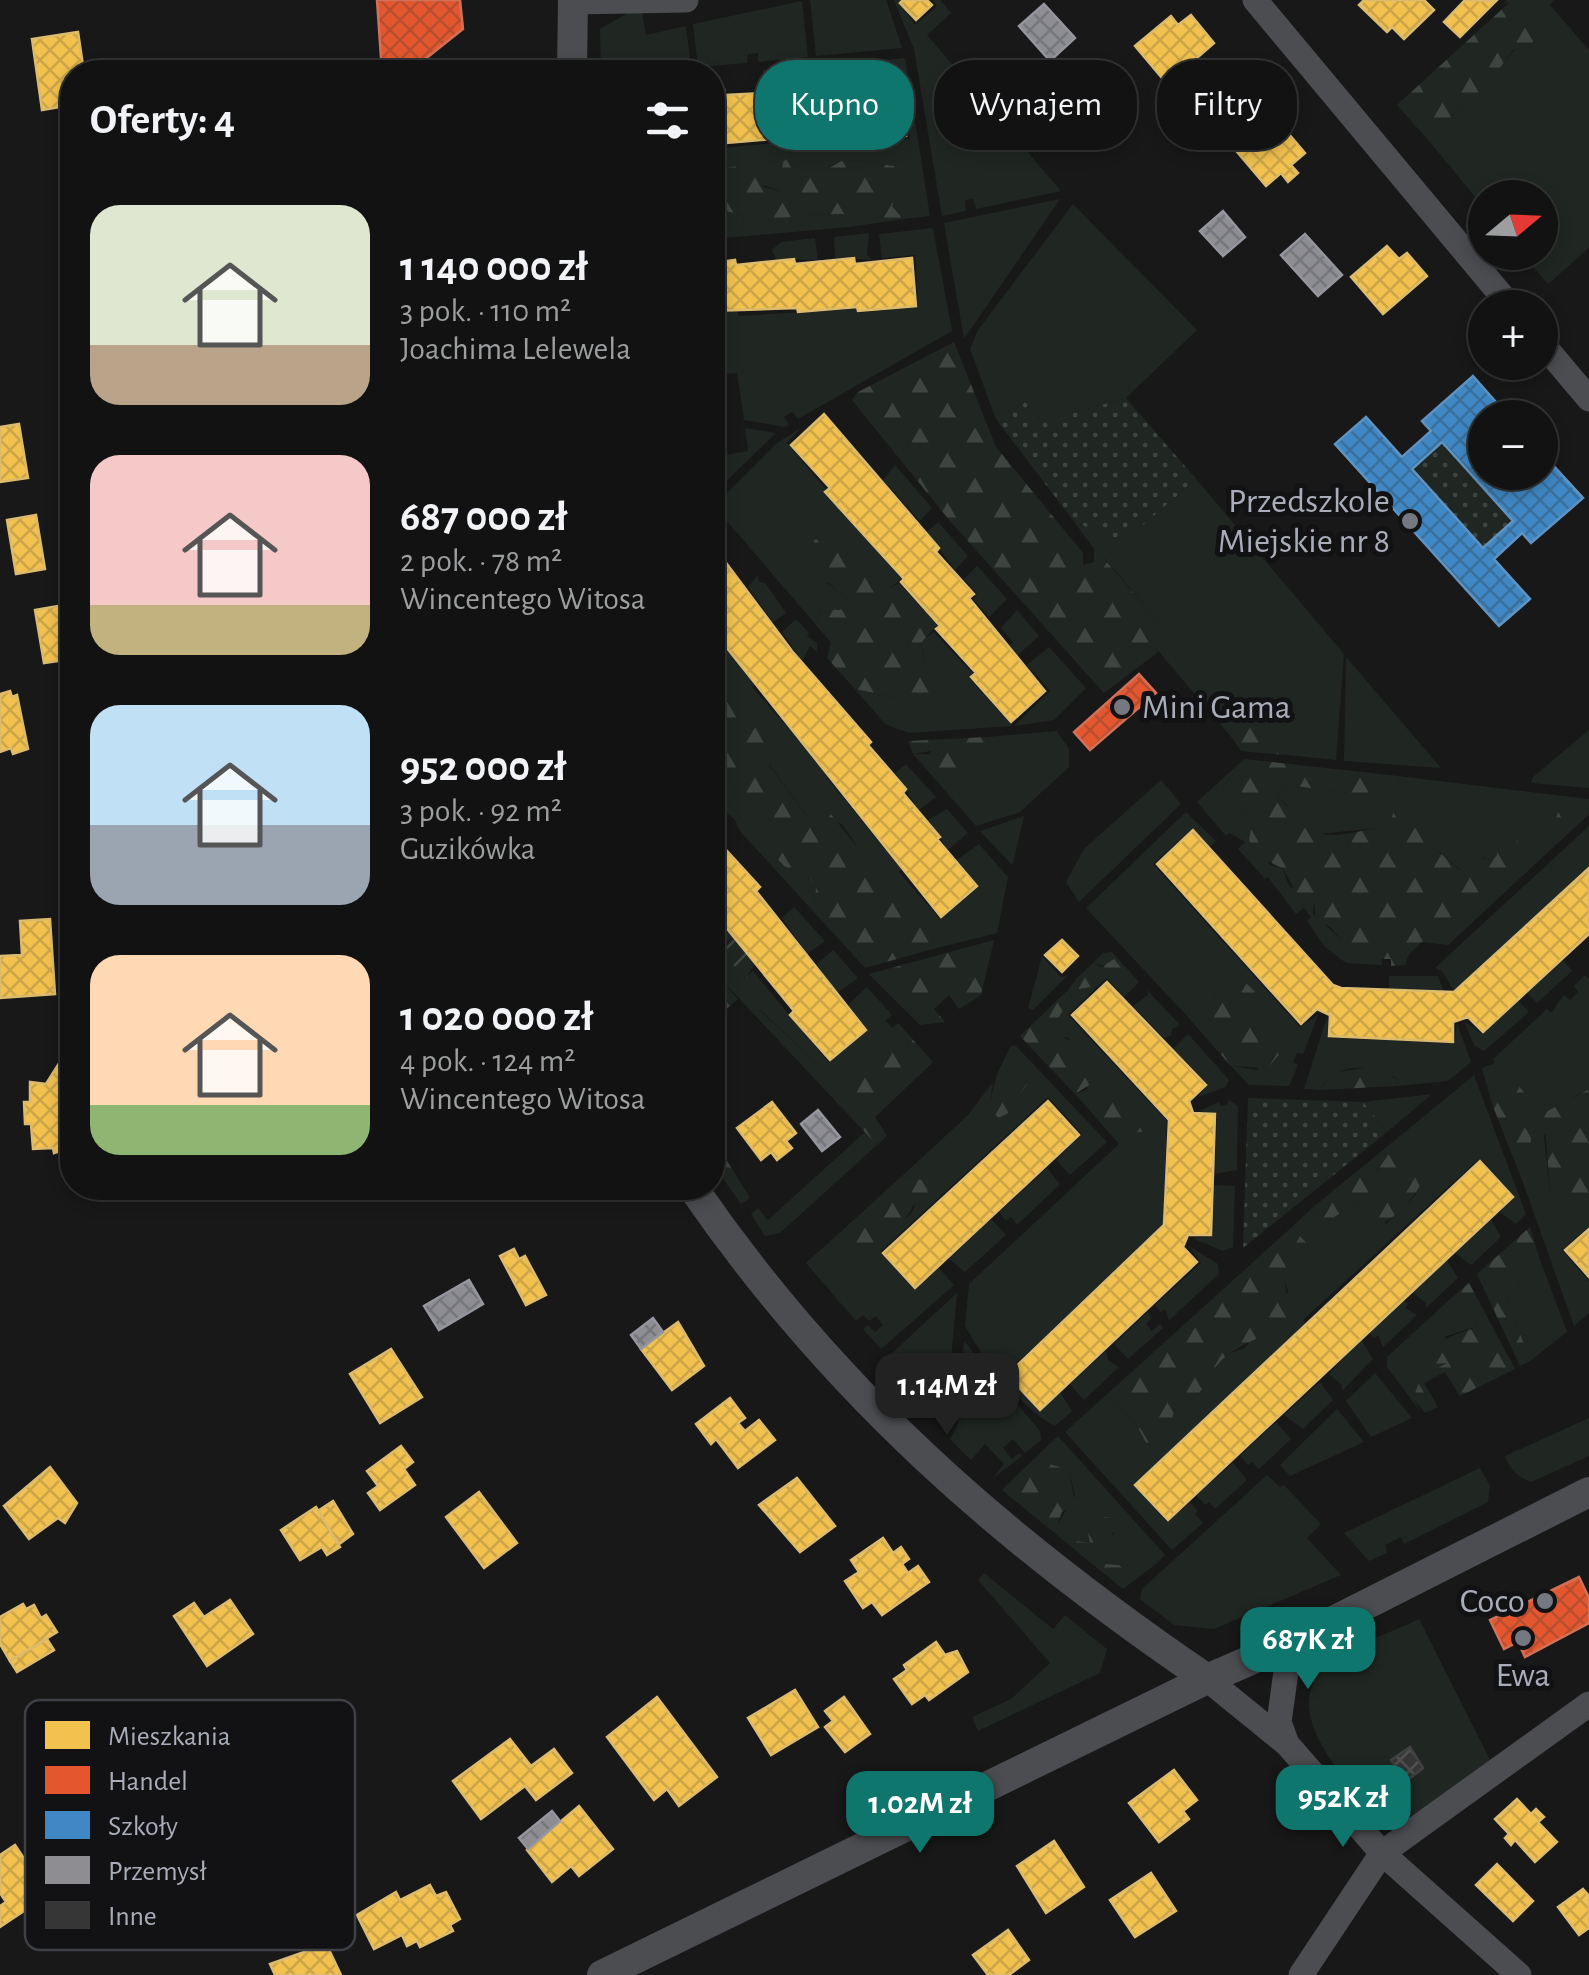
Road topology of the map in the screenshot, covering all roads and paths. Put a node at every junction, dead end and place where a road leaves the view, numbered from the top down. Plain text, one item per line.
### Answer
1 (686, 0) edge
2 (1255, 0) edge
3 (573, 1) edge
4 (572, 60) edge
5 (1497, 290) edge
6 (1558, 362) edge
7 (1589, 399) edge
8 (703, 1200) edge
9 (1589, 1492) edge
10 (1290, 1643) junction
11 (1207, 1679) junction
12 (1589, 1704) edge
13 (1287, 1744) junction
14 (1382, 1853) junction
15 (602, 1975) edge
16 (1300, 1975) edge
17 (1519, 1975) edge

1 - 3 street
2 - 5 street
3 - 4 street
6 - 7 street
8 - 11 street
9 - 10 street
10 - 11 street
10 - 13 street
11 - 13 street
11 - 15 street
12 - 14 street
13 - 14 street
14 - 16 street
14 - 17 street

